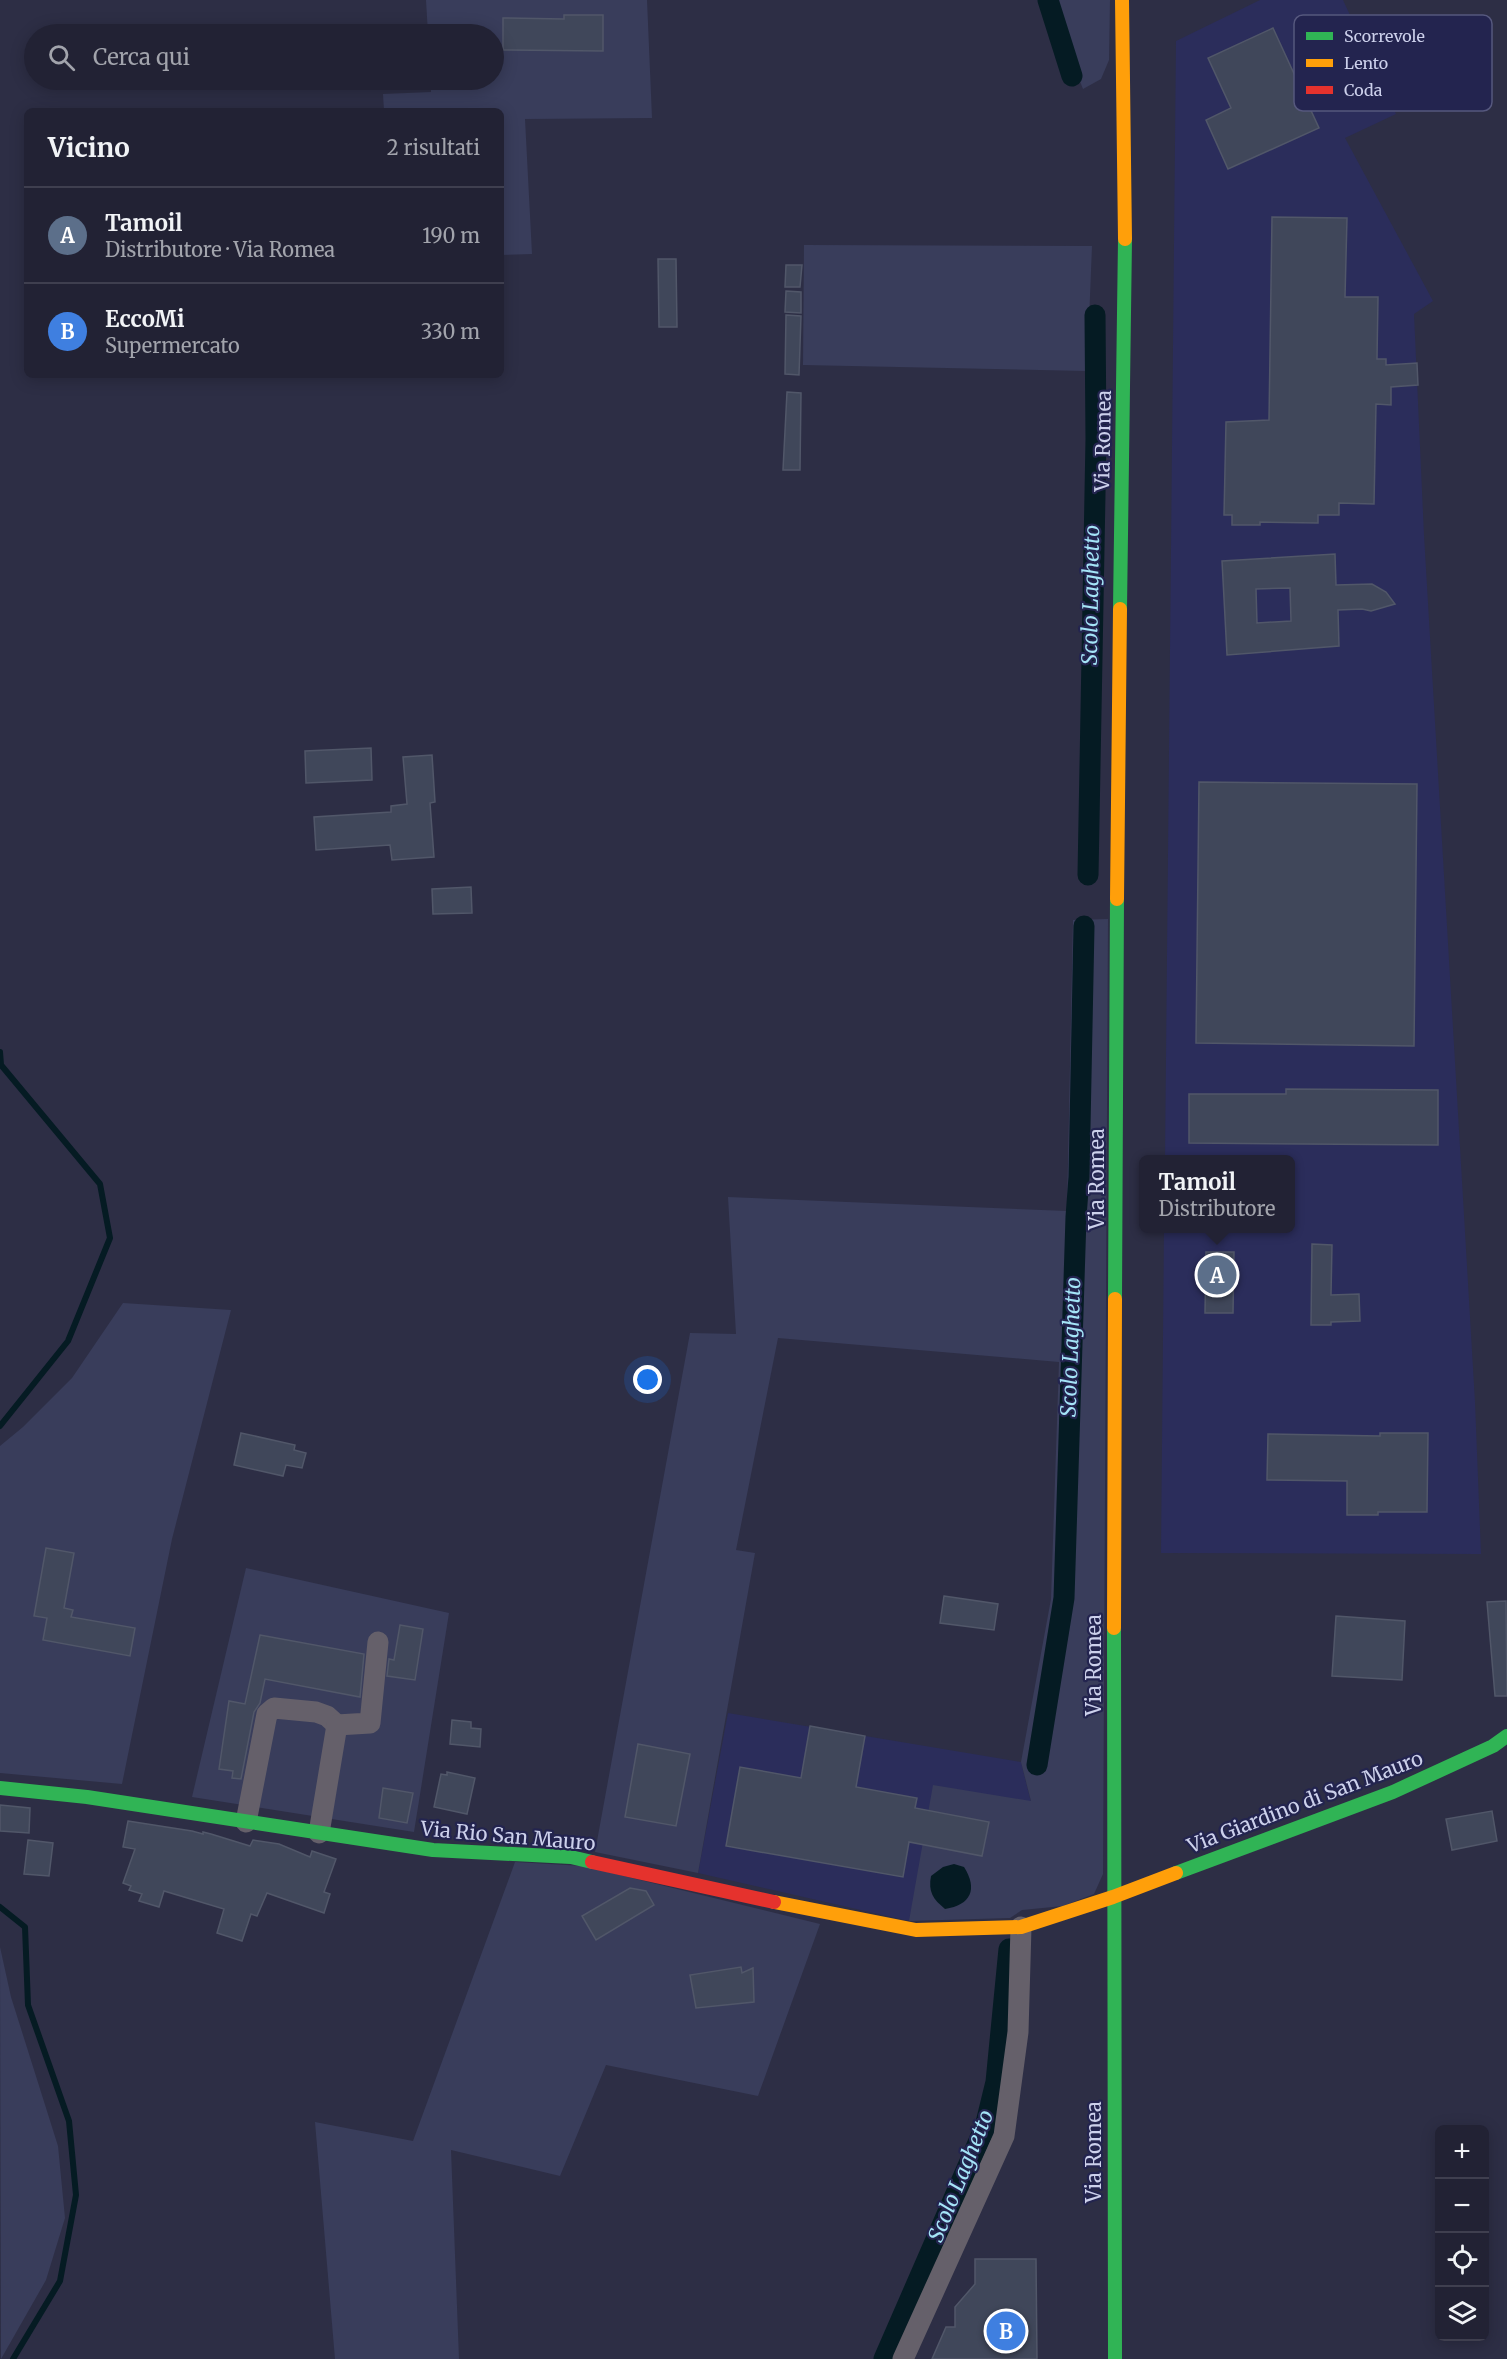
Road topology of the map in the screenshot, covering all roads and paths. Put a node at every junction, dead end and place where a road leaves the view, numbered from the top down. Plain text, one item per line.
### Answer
1 (1122, 0) edge
2 (378, 1642) dead end
3 (337, 1725) junction
4 (1507, 1736) edge
5 (0, 1788) edge
6 (246, 1822) junction
7 (319, 1833) junction
8 (1113, 1898) junction
9 (1021, 1927) junction
10 (903, 2359) edge
11 (1115, 2359) edge

1 - 8 main road, Via Romea
2 - 3 street
3 - 6 street
3 - 7 street
4 - 8 main road, Via Giardino di San Mauro
5 - 6 main road, Via Rio San Mauro
6 - 7 main road, Via Rio San Mauro
7 - 9 main road, Via Rio San Mauro
8 - 9 main road, Via Rio San Mauro
8 - 11 main road, Via Romea
9 - 10 street

